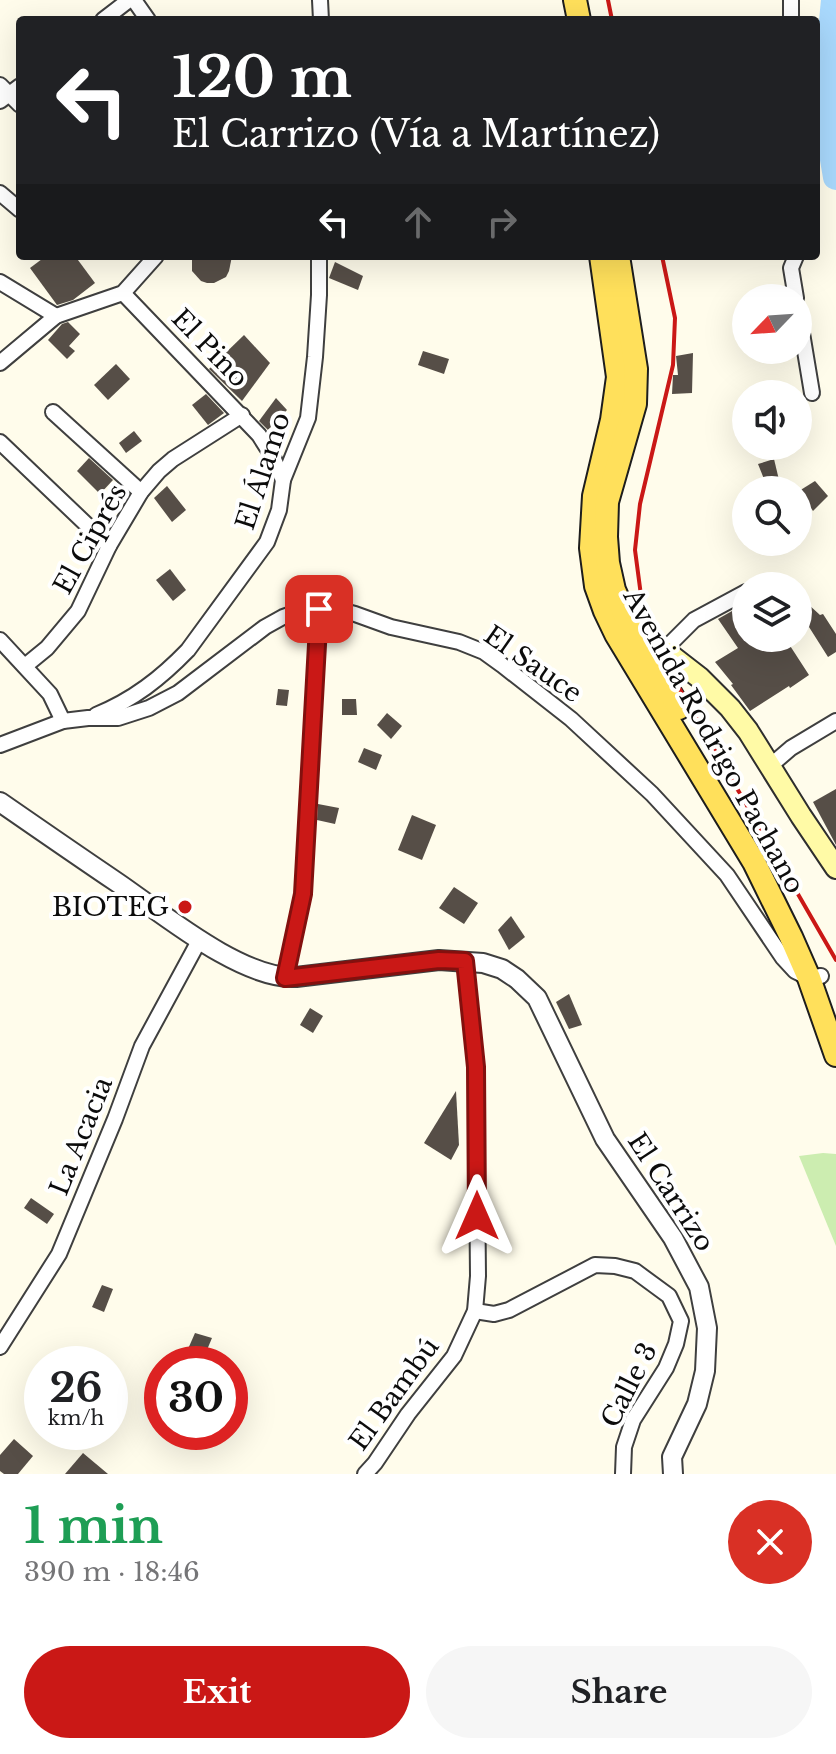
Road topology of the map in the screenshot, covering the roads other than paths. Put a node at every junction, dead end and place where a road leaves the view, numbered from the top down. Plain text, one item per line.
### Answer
1 (132, 0) edge
2 (109, 16) edge
3 (145, 16) edge
4 (0, 193) edge
5 (16, 207) edge
6 (152, 260) edge
7 (319, 260) edge
8 (602, 260) edge
9 (619, 260) edge
10 (794, 260) edge
11 (0, 282) edge
12 (794, 284) edge
13 (123, 293) junction
14 (56, 316) junction
15 (0, 363) edge
16 (53, 412) dead end
17 (242, 415) junction
18 (0, 442) edge
19 (283, 480) junction
20 (141, 492) junction
21 (109, 546) junction
22 (732, 600) edge
23 (319, 609) junction
24 (0, 640) edge
25 (635, 649) junction
26 (663, 651) junction
27 (25, 666) junction
28 (88, 718) junction
29 (63, 721) junction
30 (836, 721) edge
31 (0, 745) edge
32 (770, 766) junction
33 (0, 802) edge
34 (836, 868) edge
35 (200, 939) junction
36 (465, 961) junction
37 (815, 977) junction
38 (285, 978) junction
39 (836, 1013) edge
40 (836, 1055) edge
41 (475, 1311) junction
42 (0, 1347) edge
43 (365, 1474) edge
44 (623, 1474) edge
45 (673, 1474) edge

1 - 2 street
1 - 3 street
4 - 5 street
6 - 13 street
7 - 19 street, El Álamo
8 - 25 main road, Avenida Rodrigo Pachano
9 - 25 main road, Avenida Rodrigo Pachano
10 - 12 street
11 - 14 street
13 - 14 street
13 - 17 street, El Pino
14 - 15 street
16 - 20 street
17 - 19 street, El Pino
17 - 20 street, El Ciprés
18 - 21 street
19 - 28 street, El Álamo
20 - 21 street, El Ciprés
21 - 27 street, El Ciprés
22 - 26 street
23 - 28 street, El Sauce
23 - 37 street, El Sauce
23 - 38 street
24 - 27 street
25 - 26 main road
25 - 37 main road, Avenida Rodrigo Pachano
26 - 32 main road
27 - 29 street
28 - 29 street, El Sauce
29 - 31 street, El Sauce
30 - 32 street
32 - 34 main road
33 - 35 street
35 - 38 street
35 - 42 street, La Acacia
36 - 38 street, El Carrizo
36 - 41 street, El Bambú
36 - 45 street, El Carrizo
37 - 39 main road, Avenida Rodrigo Pachano
37 - 40 main road, Avenida Rodrigo Pachano
41 - 43 street, El Bambú
41 - 44 street, Calle 3

